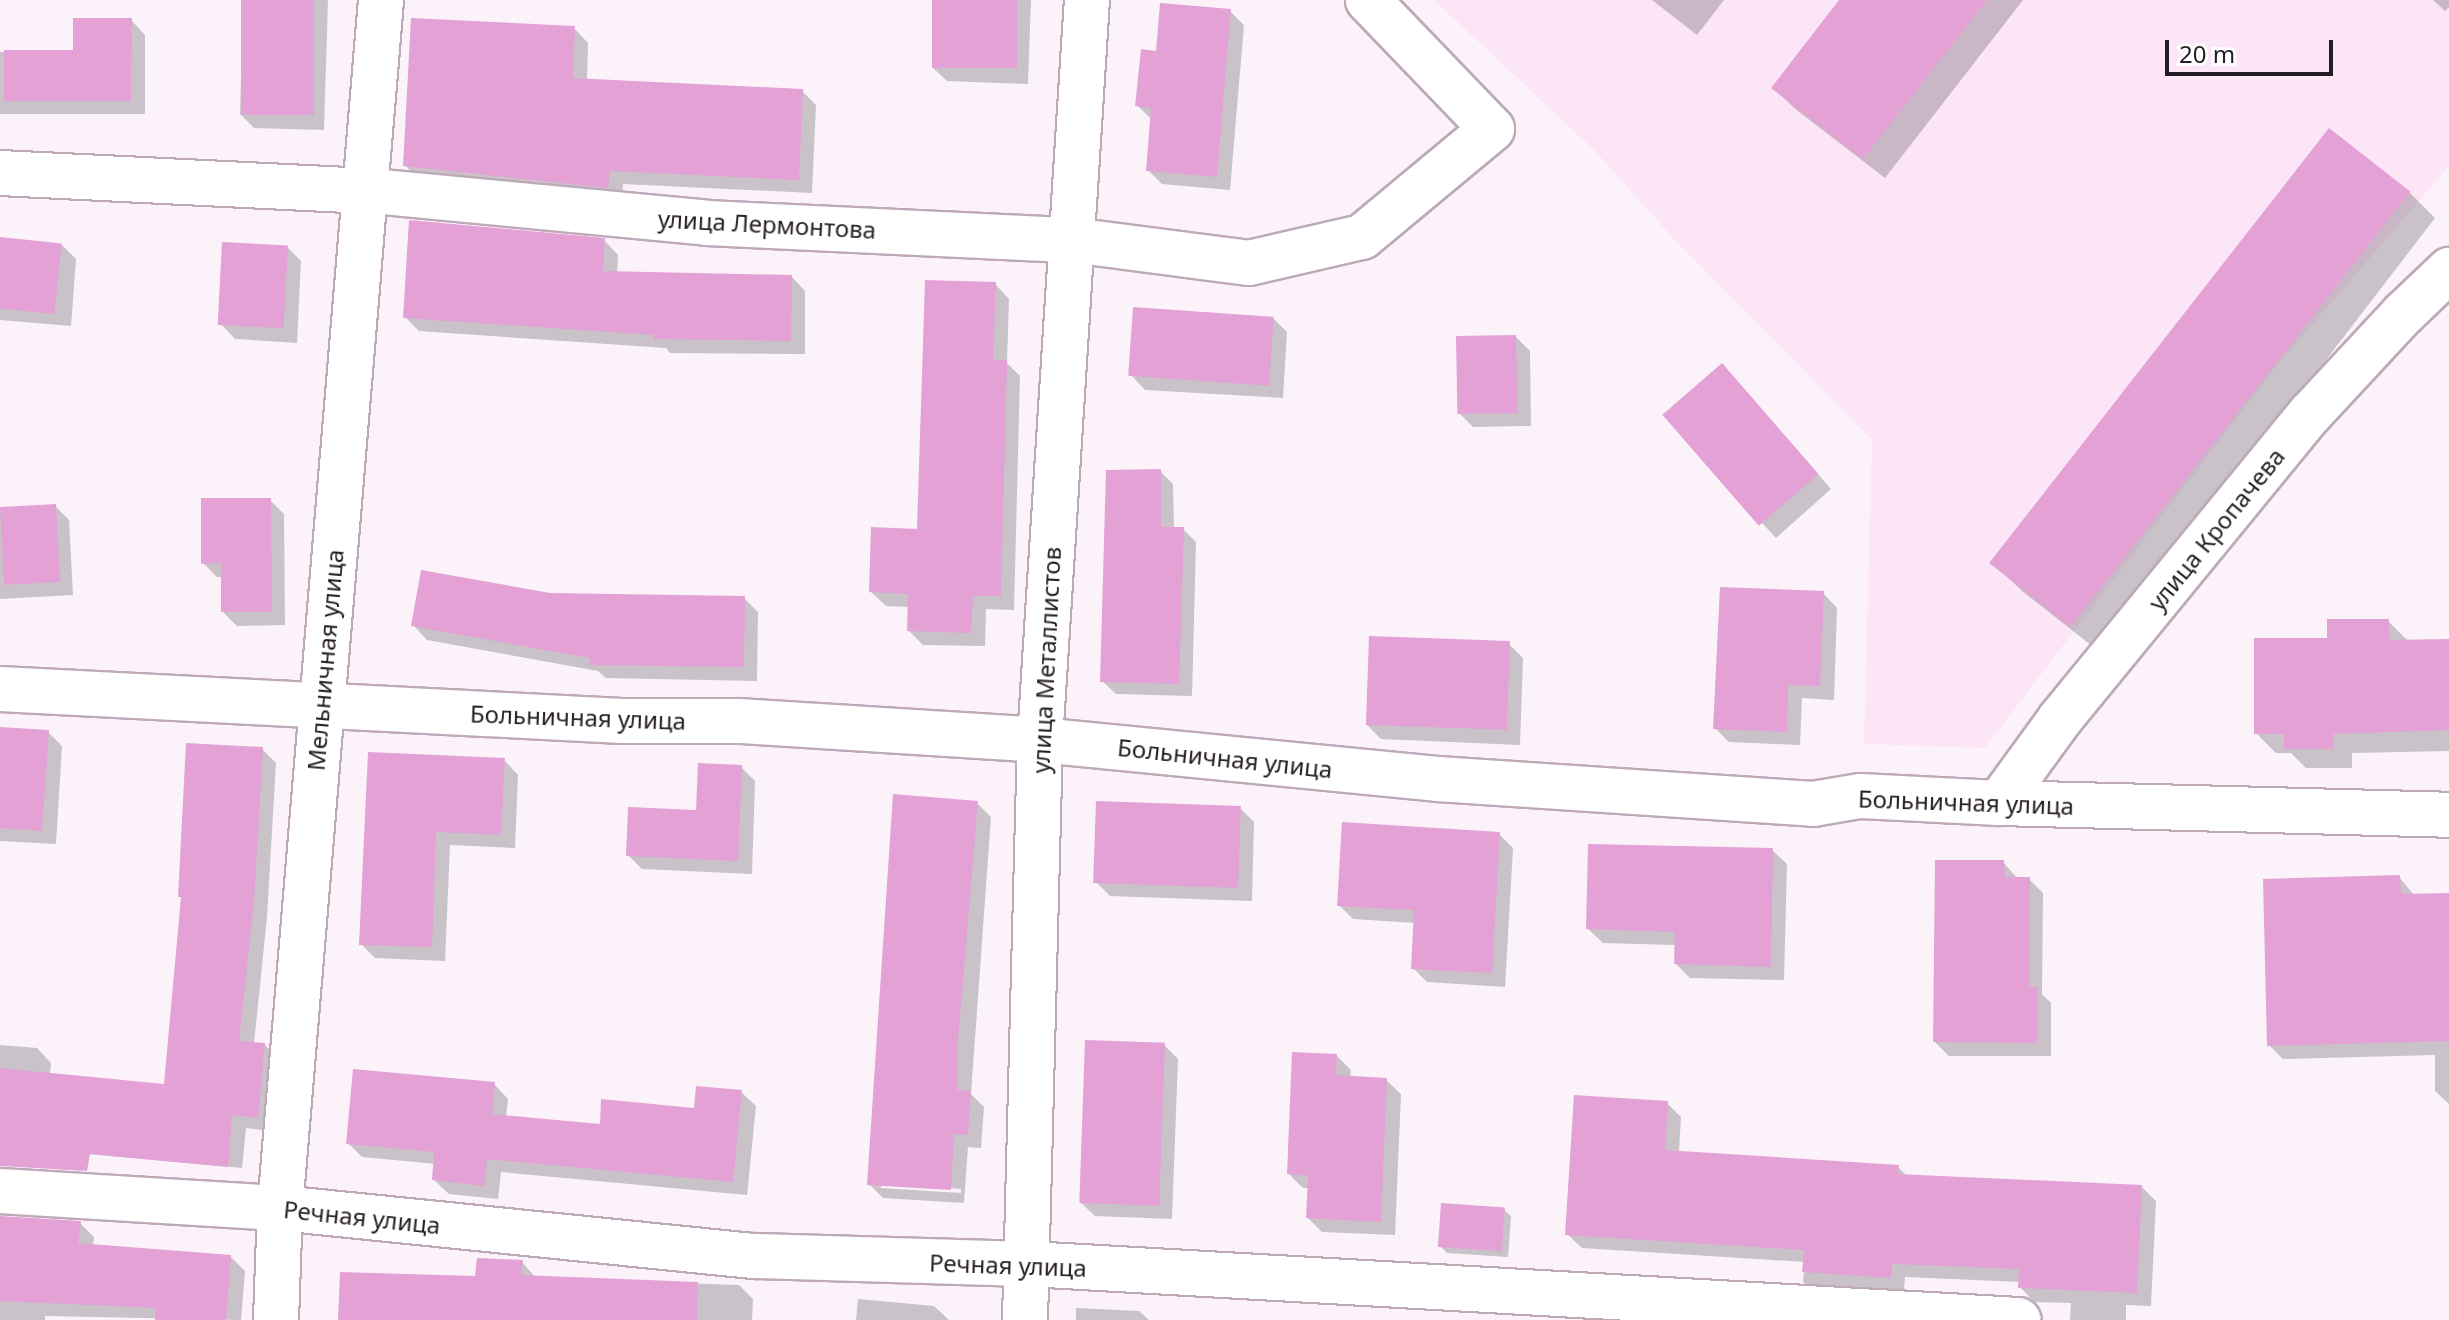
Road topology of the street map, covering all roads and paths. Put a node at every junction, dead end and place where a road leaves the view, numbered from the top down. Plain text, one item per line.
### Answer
1 (381, 0) edge
2 (1087, 0) edge
3 (1368, 0) edge
4 (0, 173) edge
5 (364, 193) junction
6 (1072, 240) junction
7 (2449, 270) edge
8 (0, 689) edge
9 (321, 704) junction
10 (1040, 740) junction
11 (1999, 803) junction
12 (2449, 815) edge
13 (0, 1191) edge
14 (280, 1208) junction
15 (1029, 1264) junction
16 (276, 1320) edge
17 (1025, 1320) edge
18 (2018, 1320) edge

1 - 5 street, Мельничная улица
2 - 6 street, улица Металлистов
3 - 6 street, улица Лермонтова
4 - 5 street, улица Лермонтова
5 - 6 street, улица Лермонтова
5 - 9 street, Мельничная улица
6 - 10 street, улица Металлистов
7 - 11 street, улица Кропачева
8 - 9 street, Больничная улица
9 - 10 street, Больничная улица
9 - 14 street, Мельничная улица
10 - 11 street, Больничная улица
10 - 15 street, улица Металлистов
11 - 12 street, Больничная улица
13 - 14 street, Речная улица
14 - 15 street, Речная улица
14 - 16 street, Мельничная улица
15 - 17 street, улица Металлистов
15 - 18 street, Речная улица

